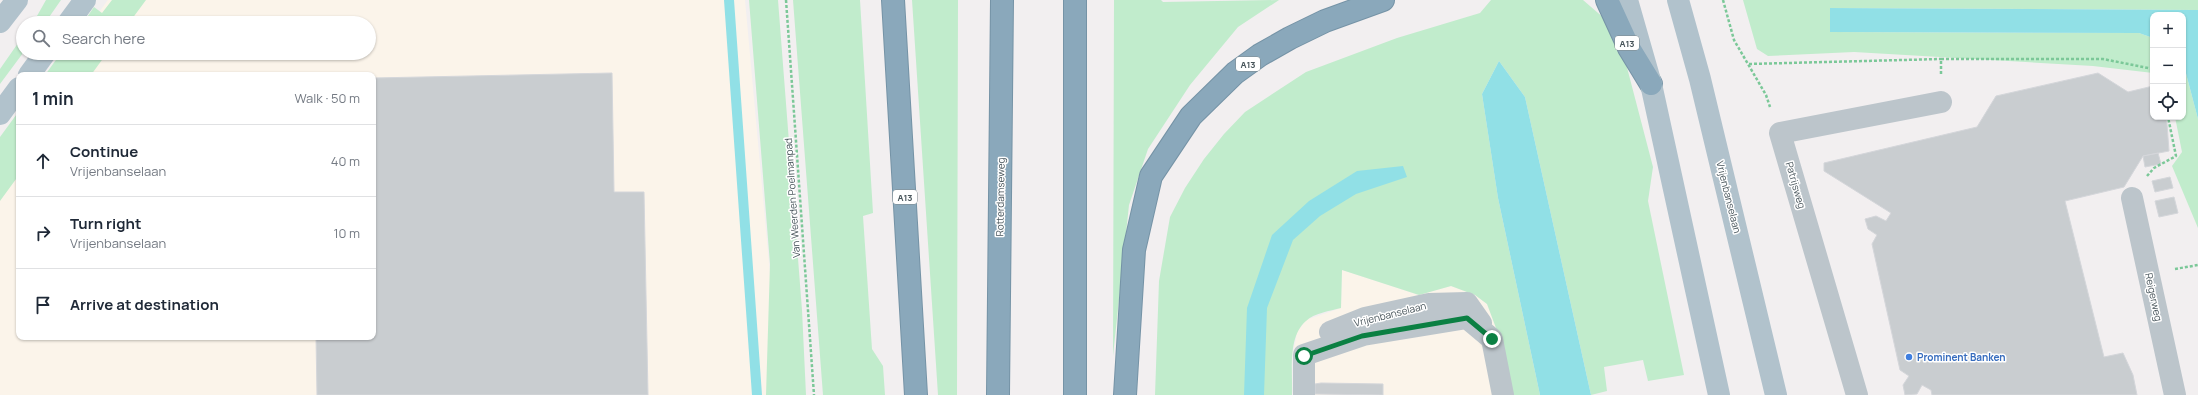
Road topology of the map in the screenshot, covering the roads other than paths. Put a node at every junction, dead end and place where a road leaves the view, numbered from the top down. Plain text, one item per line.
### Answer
1 (17, 0) edge
2 (85, 0) edge
3 (893, 0) edge
4 (1002, 0) edge
5 (1075, 0) edge
6 (1383, 0) edge
7 (1606, 0) edge
8 (1627, 0) edge
9 (1678, 0) edge
10 (73, 16) edge
11 (0, 22) edge
12 (40, 60) edge
13 (31, 72) edge
14 (1651, 84) junction
15 (16, 92) edge
16 (1941, 102) road end
17 (0, 114) edge
18 (2132, 198) road end
19 (916, 395) edge
20 (998, 395) edge
21 (1075, 395) edge
22 (1125, 395) edge
23 (1304, 395) edge
24 (1503, 395) edge
25 (1719, 395) edge
26 (1776, 395) edge
27 (1857, 395) edge
28 (2175, 395) edge

1 - 11 main road
2 - 10 main road
3 - 19 highway, A13
4 - 20 highway, Rotterdamseweg
5 - 21 highway
6 - 22 highway, A13
7 - 14 highway, A13
8 - 14 main road
9 - 26 main road, Vrijenbanselaan
12 - 13 main road
14 - 25 main road
15 - 17 main road
16 - 27 street, Patrijsweg
18 - 28 street, Reigerweg
23 - 24 street, Vrijenbanselaan

